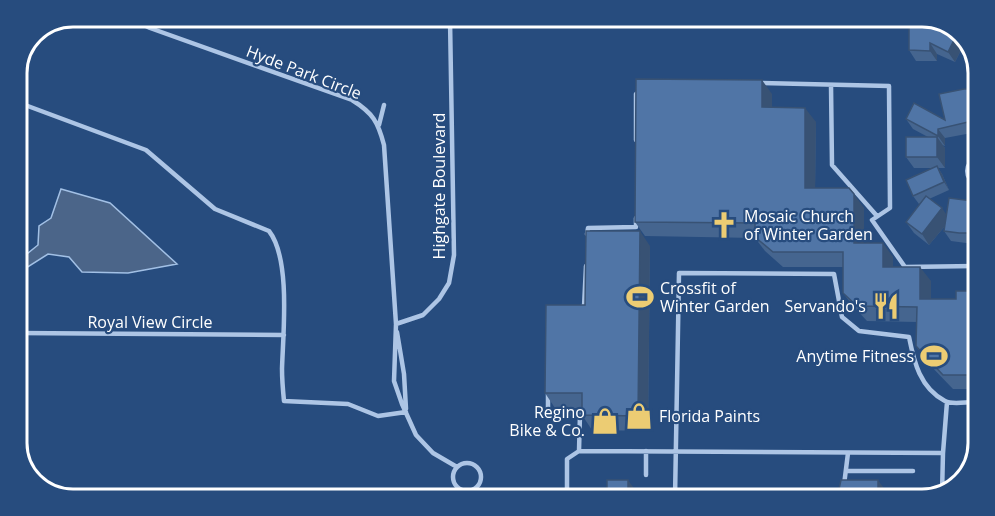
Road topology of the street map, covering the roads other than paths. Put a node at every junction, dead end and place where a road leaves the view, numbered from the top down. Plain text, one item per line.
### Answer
1 (148, 27) edge
2 (450, 27) edge
3 (748, 83) edge
4 (831, 85) junction
5 (644, 88) edge
6 (384, 105) dead end
7 (27, 106) edge
8 (379, 125) junction
9 (636, 150) edge
10 (636, 216) edge
11 (877, 216) junction
12 (587, 239) edge
13 (586, 262) edge
14 (968, 266) edge
15 (572, 307) edge
16 (396, 324) junction
17 (27, 333) edge
18 (284, 335) junction
19 (548, 390) edge
20 (946, 402) junction
21 (968, 402) edge
22 (406, 412) junction
23 (579, 451) junction
24 (646, 451) junction
25 (676, 451) junction
26 (848, 453) junction
27 (943, 453) junction
28 (457, 467) junction
29 (846, 471) junction
30 (913, 471) dead end
31 (646, 475) dead end
32 (942, 484) edge
33 (461, 489) joint
34 (473, 489) joint
35 (567, 489) edge
36 (675, 489) edge
37 (844, 489) edge

1 - 8 lane, Hyde Park Circle
2 - 16 lane, Highgate Boulevard
3 - 4 lane
4 - 11 lane
4 - 11 lane
5 - 9 lane
6 - 8 lane
7 - 18 lane
8 - 16 lane
10 - 12 lane
11 - 14 lane
13 - 15 lane
16 - 22 lane
16 - 22 lane
17 - 18 lane, Royal View Circle
18 - 22 lane
19 - 23 lane
20 - 21 lane
20 - 25 lane
20 - 27 lane
22 - 28 lane
23 - 24 lane
23 - 35 lane
24 - 25 lane
24 - 31 lane
25 - 26 lane
25 - 36 lane
26 - 27 lane
26 - 29 lane
27 - 32 lane
28 - 33 lane
28 - 34 lane
29 - 30 lane
29 - 37 lane
33 - 34 lane

